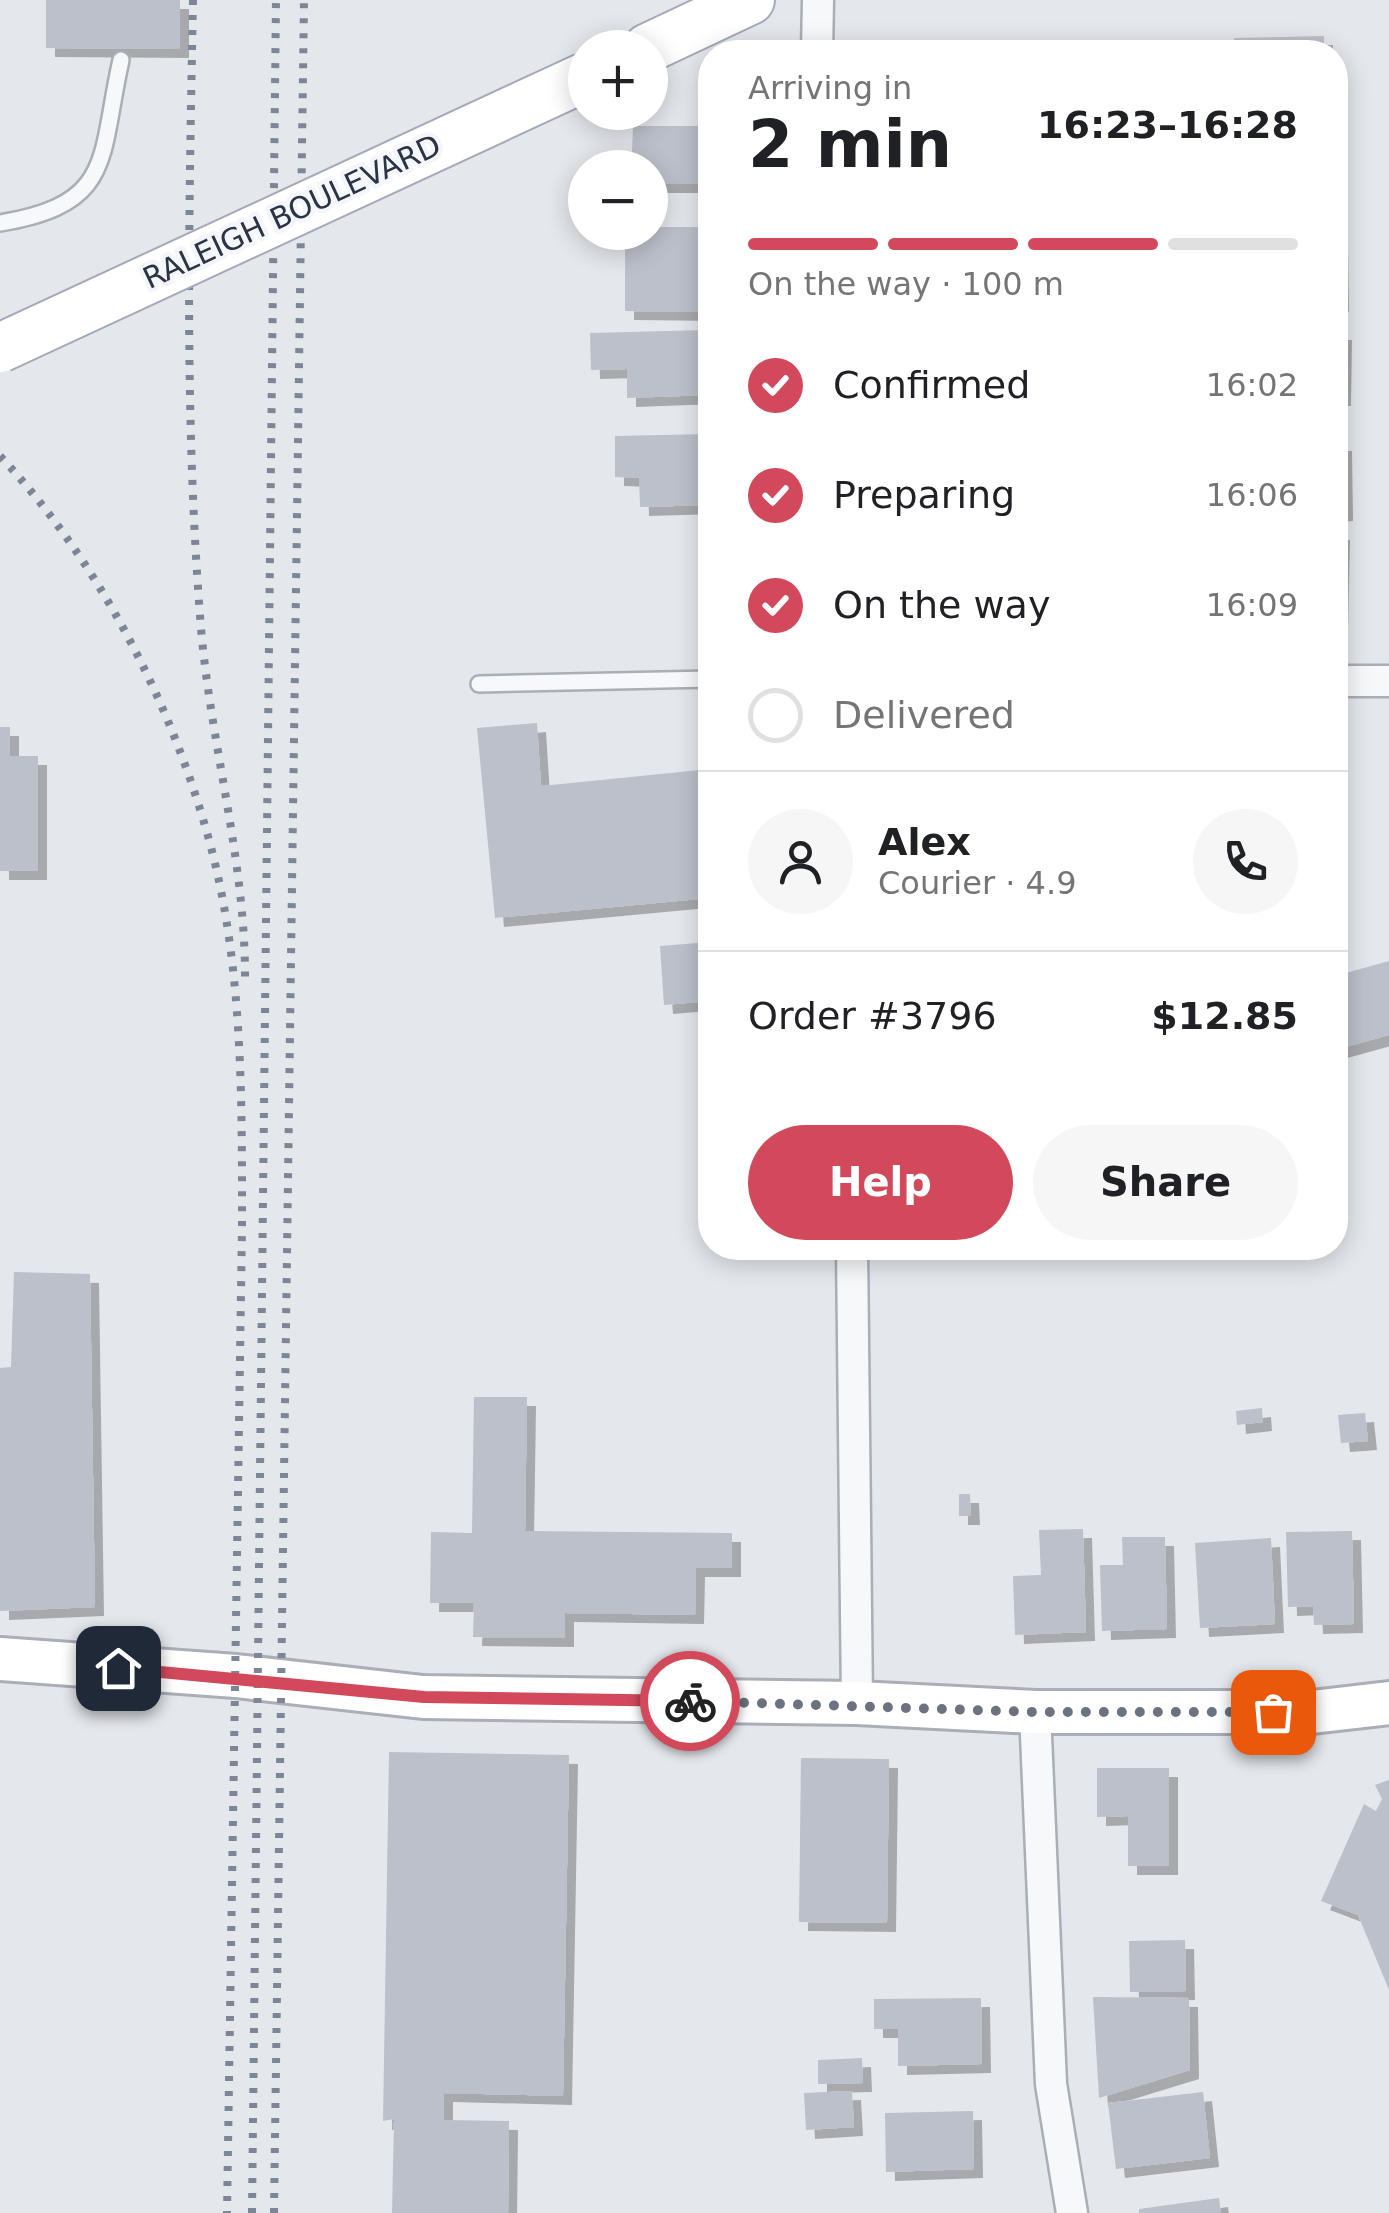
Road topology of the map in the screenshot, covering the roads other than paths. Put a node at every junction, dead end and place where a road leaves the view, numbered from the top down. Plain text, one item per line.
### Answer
1 (750, 0) edge
2 (818, 0) edge
3 (668, 39) edge
4 (817, 40) edge
5 (121, 60) dead end
6 (568, 85) edge
7 (0, 223) edge
8 (0, 348) edge
9 (698, 678) edge
10 (1348, 681) edge
11 (1389, 681) edge
12 (479, 684) dead end
13 (852, 1260) edge
14 (0, 1660) edge
15 (857, 1703) junction
16 (1389, 1703) edge
17 (1035, 1712) junction
18 (1072, 2213) edge

1 - 3 main road
2 - 4 street
5 - 7 lane
6 - 8 main road, RALEIGH BOULEVARD, bridge
9 - 12 lane
10 - 11 street
13 - 15 street
14 - 15 street
15 - 17 street
16 - 17 street
17 - 18 street

